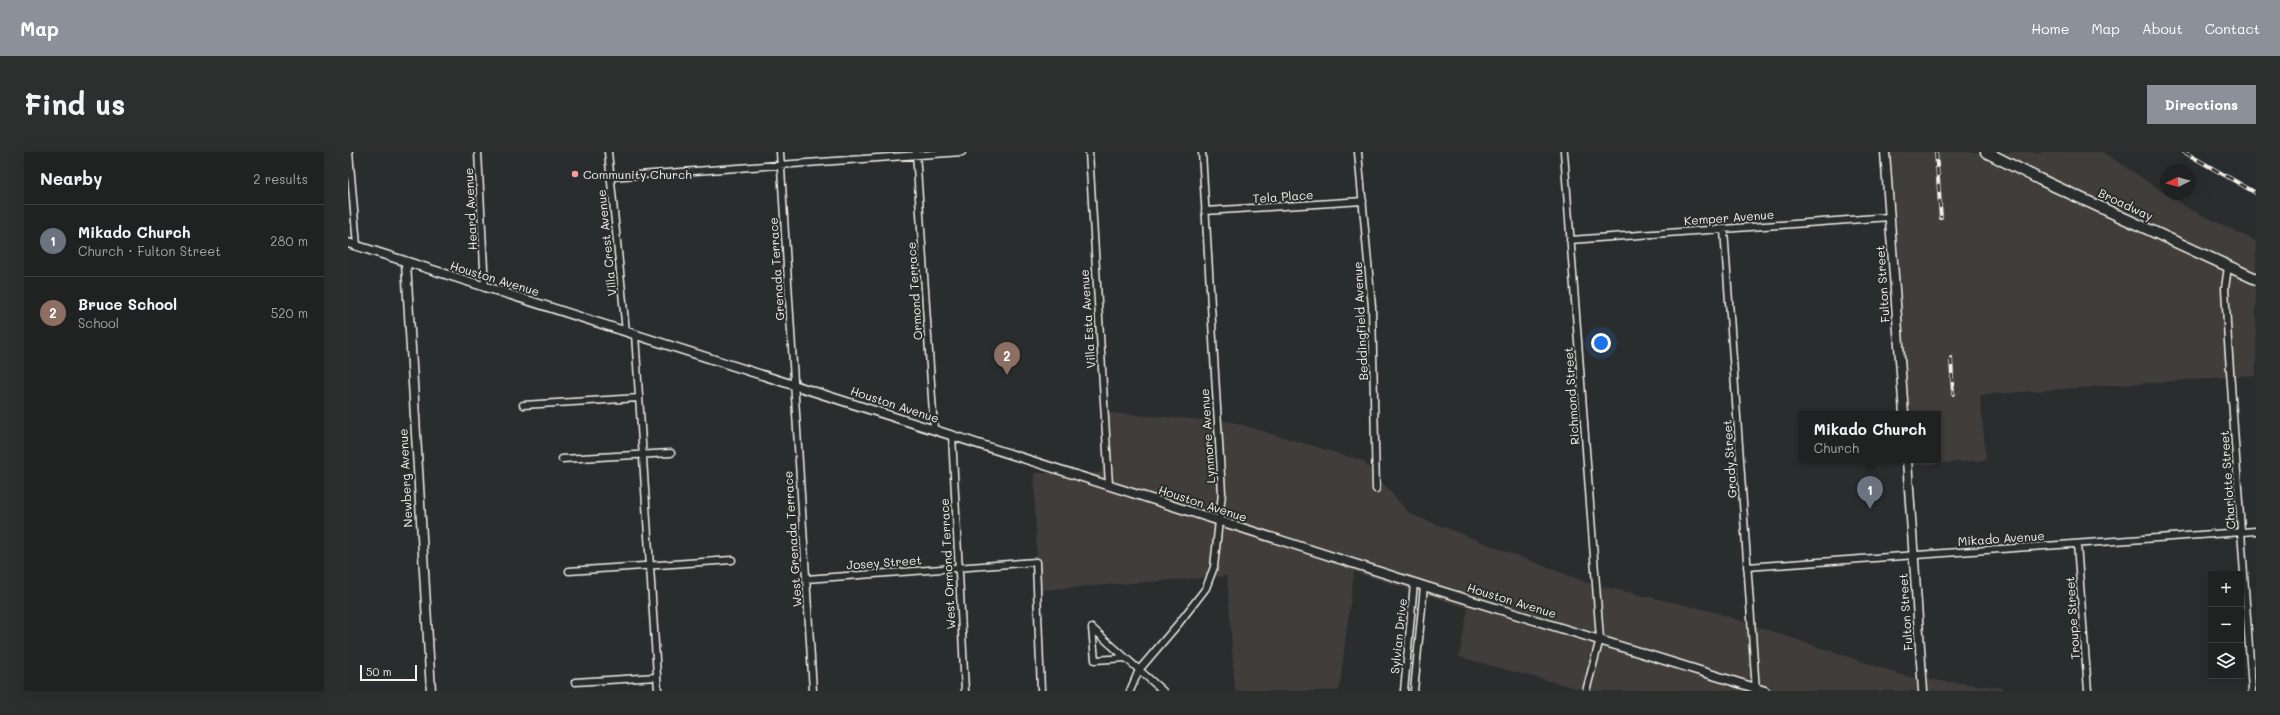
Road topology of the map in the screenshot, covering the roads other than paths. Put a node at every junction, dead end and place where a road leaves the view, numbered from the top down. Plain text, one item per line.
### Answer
1 (350, 152) edge
2 (478, 152) edge
3 (608, 152) edge
4 (780, 152) edge
5 (962, 152) edge
6 (1089, 152) edge
7 (1202, 152) edge
8 (1358, 152) edge
9 (1564, 152) edge
10 (1885, 152) edge
11 (1986, 152) edge
12 (917, 154) edge
13 (781, 165) junction
14 (610, 177) junction
15 (1363, 201) junction
16 (1205, 211) junction
17 (1890, 217) junction
18 (1724, 229) junction
19 (1570, 240) junction
20 (348, 243) edge
21 (357, 246) junction
22 (406, 263) junction
23 (2228, 267) junction
24 (2256, 279) edge
25 (485, 288) junction
26 (626, 332) junction
27 (635, 334) junction
28 (794, 385) junction
29 (639, 398) junction
30 (523, 405) dead end
31 (1904, 411) edge
32 (934, 429) junction
33 (952, 435) junction
34 (671, 453) dead end
35 (643, 455) junction
36 (562, 459) dead end
37 (1907, 463) edge
38 (1109, 485) junction
39 (1376, 489) dead end
40 (1219, 521) junction
41 (2256, 531) edge
42 (2241, 532) junction
43 (2077, 544) junction
44 (1914, 555) junction
45 (732, 560) dead end
46 (650, 565) junction
47 (1747, 567) junction
48 (959, 568) junction
49 (569, 571) dead end
50 (806, 579) junction
51 (1414, 583) junction
52 (1424, 586) junction
53 (1600, 639) junction
54 (1125, 658) junction
55 (1139, 670) junction
56 (657, 677) junction
57 (575, 682) dead end
58 (1756, 689) edge
59 (431, 691) edge
60 (658, 691) edge
61 (813, 691) edge
62 (965, 691) edge
63 (1041, 691) edge
64 (1130, 691) edge
65 (1163, 691) edge
66 (1404, 691) edge
67 (1414, 691) edge
68 (1586, 691) edge
69 (1765, 691) edge
70 (1923, 691) edge
71 (2088, 691) edge
72 (2252, 691) edge

1 - 21 street
2 - 25 street, Heard Avenue
3 - 14 street, Villa Crest Avenue
4 - 13 street, Grenada Terrace
5 - 12 street
6 - 38 street, Villa Esta Avenue
7 - 16 street, Lynmore Avenue
8 - 15 street, Beddingfield Avenue
9 - 19 street, Richmond Street
10 - 17 street, Fulton Street
11 - 23 main road, Broadway
12 - 13 street
12 - 32 street, Ormond Terrace
13 - 14 street
13 - 28 street, Grenada Terrace
14 - 26 street, Villa Crest Avenue
15 - 16 street, Tela Place
15 - 39 street, Beddingfield Avenue
16 - 40 street, Lynmore Avenue
17 - 18 street, Kemper Avenue
17 - 31 street, Fulton Street
18 - 19 street, Kemper Avenue
18 - 47 street, Grady Street
19 - 53 street, Richmond Street
20 - 21 street, Houston Avenue
21 - 22 street, Houston Avenue
22 - 25 street, Houston Avenue
22 - 59 street, Newberg Avenue
23 - 24 main road, Broadway
23 - 42 street, Charlotte Street
25 - 26 street, Houston Avenue
26 - 27 street, Houston Avenue
27 - 28 street, Houston Avenue
27 - 29 street
28 - 32 street, Houston Avenue
28 - 50 street, West Grenada Terrace
29 - 30 street
29 - 35 street
32 - 33 street, Houston Avenue
33 - 38 street, Houston Avenue
33 - 48 street, West Ormond Terrace
34 - 35 street
35 - 36 street
35 - 46 street
37 - 44 street, Fulton Street
38 - 40 street, Houston Avenue
40 - 51 street, Houston Avenue
40 - 55 street, Lynmore Avenue
41 - 42 street, Mikado Avenue
42 - 43 street, Mikado Avenue
42 - 72 street, Charlotte Street
43 - 44 street, Mikado Avenue
43 - 71 street, Troupe Street
44 - 47 street, Mikado Avenue
44 - 70 street, Fulton Street
45 - 46 street
46 - 49 street
46 - 56 street
47 - 58 street, Grady Street
48 - 50 street, Josey Street
48 - 62 street, West Ormond Terrace
48 - 63 street, Josey Street
50 - 61 street, West Grenada Terrace
51 - 52 street, Houston Avenue
51 - 66 street, Sylvian Drive
52 - 53 street, Houston Avenue
52 - 67 street, Sylvian Drive
53 - 58 street, Houston Avenue
53 - 68 street, Richmond Street
54 - 54 street
54 - 55 street
55 - 64 street, Lynmore Avenue
55 - 65 street
56 - 57 street
56 - 60 street
58 - 69 street, Houston Avenue

